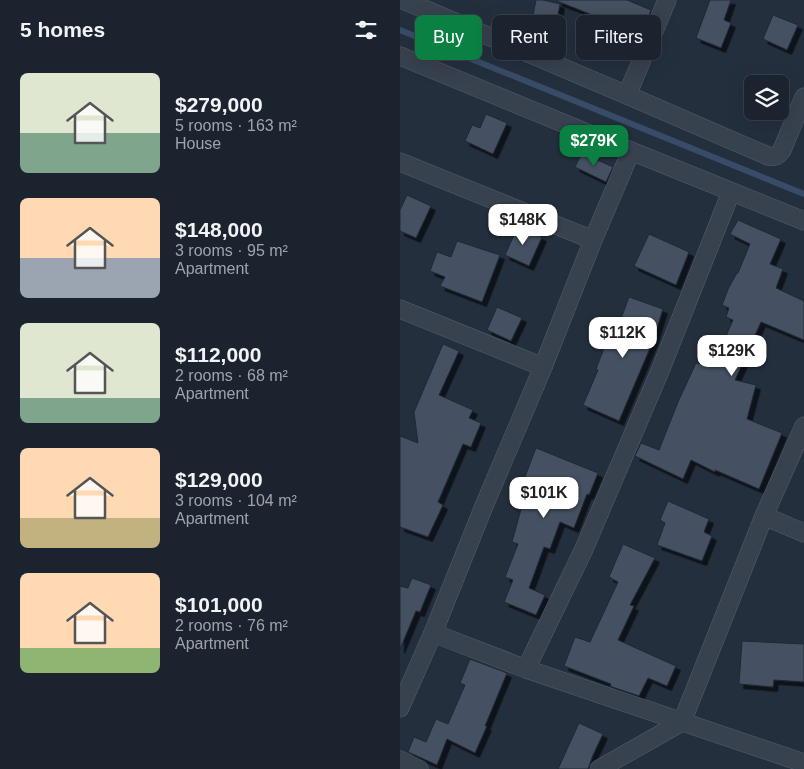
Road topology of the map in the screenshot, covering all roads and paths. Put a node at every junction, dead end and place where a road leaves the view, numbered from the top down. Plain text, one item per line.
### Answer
1 (403, 0) edge
2 (667, 0) edge
3 (400, 56) edge
4 (627, 94) junction
5 (804, 97) edge
6 (631, 152) junction
7 (400, 162) edge
8 (731, 192) junction
9 (804, 221) edge
10 (593, 240) junction
11 (400, 310) edge
12 (543, 367) junction
13 (804, 426) edge
14 (764, 516) junction
15 (804, 533) edge
16 (433, 633) junction
17 (526, 669) junction
18 (400, 708) edge
19 (682, 722) junction
20 (400, 760) edge
21 (804, 763) edge
22 (418, 769) edge
23 (599, 769) edge

1 - 4 street
2 - 4 street
3 - 6 street
4 - 5 street
6 - 8 street
6 - 10 street
7 - 10 street
8 - 9 street
8 - 17 street
10 - 12 street
11 - 12 street
12 - 16 street
13 - 14 street
14 - 15 street
14 - 19 street
16 - 17 street
16 - 18 street
17 - 19 street
19 - 21 street
19 - 23 street
20 - 22 street

